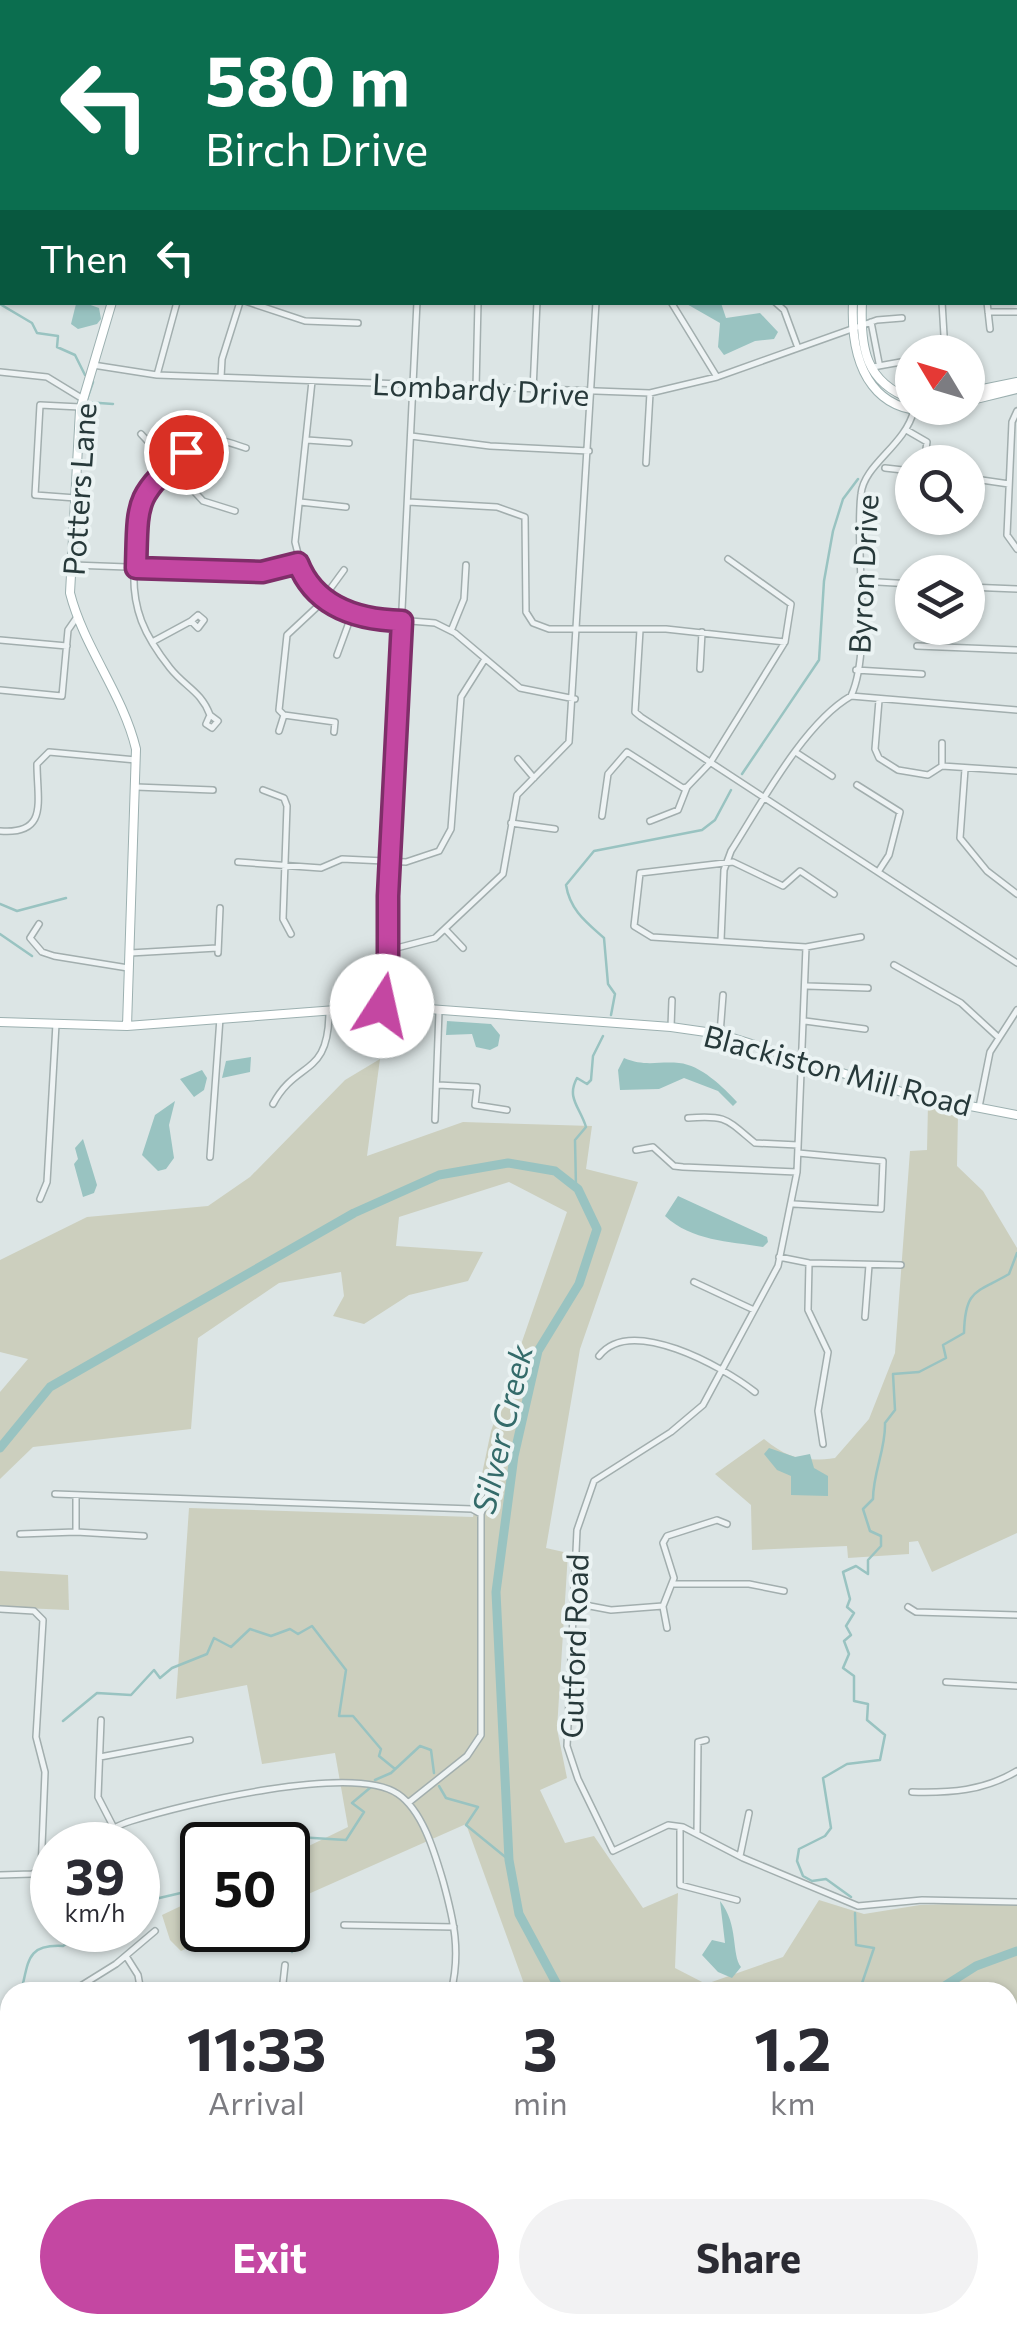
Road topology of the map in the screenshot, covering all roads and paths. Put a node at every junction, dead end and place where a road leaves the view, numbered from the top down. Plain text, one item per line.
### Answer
1 (111, 305) edge
2 (176, 305) edge
3 (239, 305) edge
4 (257, 305) edge
5 (417, 305) edge
6 (478, 305) edge
7 (537, 305) edge
8 (596, 305) edge
9 (674, 305) edge
10 (778, 305) edge
11 (854, 305) edge
12 (862, 305) edge
13 (942, 305) edge
14 (987, 305) edge
15 (988, 312) junction
16 (1017, 312) edge
17 (902, 318) dead end
18 (358, 324) dead end
19 (861, 326) junction
20 (990, 329) dead end
21 (944, 335) edge
22 (799, 348) junction
23 (895, 362) edge
24 (879, 363) junction
25 (92, 365) junction
26 (870, 368) junction
27 (0, 372) edge
28 (158, 375) junction
29 (717, 377) junction
30 (222, 378) junction
31 (312, 381) junction
32 (413, 384) junction
33 (1017, 385) edge
34 (476, 388) junction
35 (534, 390) junction
36 (985, 390) edge
37 (895, 391) edge
38 (592, 393) junction
39 (650, 393) junction
40 (985, 395) edge
41 (82, 403) junction
42 (895, 403) edge
43 (1017, 411) edge
44 (910, 425) edge
45 (908, 431) junction
46 (141, 434) dead end
47 (411, 436) junction
48 (308, 440) junction
49 (349, 444) dead end
50 (927, 445) edge
51 (246, 448) dead end
52 (590, 451) junction
53 (646, 463) dead end
54 (170, 465) junction
55 (885, 468) dead end
56 (895, 469) edge
57 (1014, 475) edge
58 (985, 480) edge
59 (1010, 484) junction
60 (76, 498) junction
61 (300, 502) junction
62 (408, 502) junction
63 (346, 507) dead end
64 (531, 508) dead end
65 (235, 511) dead end
66 (525, 517) junction
67 (1017, 549) edge
68 (728, 558) dead end
69 (298, 563) junction
70 (466, 564) dead end
71 (73, 565) junction
72 (135, 568) junction
73 (344, 570) dead end
74 (860, 581) junction
75 (895, 583) edge
76 (985, 588) edge
77 (1017, 589) edge
78 (324, 598) junction
79 (352, 614) junction
80 (77, 617) junction
81 (192, 621) dead end
82 (402, 621) junction
83 (640, 630) junction
84 (452, 631) junction
85 (579, 632) junction
86 (702, 632) junction
87 (0, 640) edge
88 (154, 641) junction
89 (785, 642) junction
90 (67, 646) junction
91 (917, 646) dead end
92 (1017, 650) edge
93 (336, 654) dead end
94 (485, 659) junction
95 (700, 669) dead end
96 (856, 670) junction
97 (922, 674) dead end
98 (0, 690) edge
99 (851, 696) junction
100 (575, 700) junction
101 (879, 700) junction
102 (1017, 710) edge
103 (210, 715) dead end
104 (284, 715) junction
105 (278, 731) dead end
106 (334, 732) dead end
107 (942, 743) dead end
108 (797, 753) junction
109 (518, 759) dead end
110 (137, 760) junction
111 (710, 764) junction
112 (942, 766) junction
113 (964, 769) junction
114 (1017, 772) edge
115 (832, 776) dead end
116 (534, 778) junction
117 (857, 784) dead end
118 (136, 787) junction
119 (687, 787) junction
120 (212, 790) dead end
121 (263, 790) dead end
122 (765, 799) junction
123 (602, 816) dead end
124 (650, 821) dead end
125 (512, 823) junction
126 (555, 829) dead end
127 (0, 831) edge
128 (390, 861) junction
129 (238, 862) dead end
130 (727, 862) junction
131 (284, 865) junction
132 (878, 872) junction
133 (834, 894) dead end
134 (1017, 894) edge
135 (220, 908) dead end
136 (38, 924) dead end
137 (445, 929) junction
138 (291, 934) dead end
139 (861, 937) dead end
140 (721, 940) junction
141 (806, 947) junction
142 (463, 948) dead end
143 (389, 950) junction
144 (129, 953) junction
145 (1017, 963) edge
146 (894, 965) dead end
147 (128, 968) junction
148 (808, 986) junction
149 (868, 988) dead end
150 (723, 995) dead end
151 (672, 1000) dead end
152 (388, 1006) junction
153 (329, 1008) junction
154 (1017, 1010) edge
155 (439, 1011) junction
156 (220, 1018) junction
157 (805, 1021) junction
158 (0, 1022) edge
159 (56, 1024) junction
160 (127, 1026) junction
161 (671, 1027) junction
162 (865, 1029) dead end
163 (720, 1034) junction
164 (998, 1037) junction
165 (802, 1063) junction
166 (438, 1085) junction
167 (273, 1104) dead end
168 (979, 1108) junction
169 (507, 1110) dead end
170 (1017, 1115) edge
171 (688, 1118) dead end
172 (435, 1120) dead end
173 (798, 1145) junction
174 (636, 1150) dead end
175 (798, 1154) junction
176 (210, 1157) dead end
177 (797, 1172) junction
178 (40, 1199) dead end
179 (794, 1204) junction
180 (780, 1257) junction
181 (808, 1263) junction
182 (900, 1264) dead end
183 (869, 1265) junction
184 (694, 1282) dead end
185 (754, 1310) junction
186 (865, 1317) dead end
187 (599, 1356) dead end
188 (722, 1372) junction
189 (755, 1392) dead end
190 (822, 1444) dead end
191 (489, 1492) dead end
192 (55, 1494) dead end
193 (76, 1495) junction
194 (482, 1514) junction
195 (726, 1524) dead end
196 (76, 1532) junction
197 (20, 1534) dead end
198 (144, 1536) dead end
199 (673, 1584) junction
200 (784, 1591) dead end
201 (574, 1603) junction
202 (662, 1606) junction
203 (908, 1608) dead end
204 (0, 1609) edge
205 (1017, 1614) edge
206 (666, 1628) dead end
207 (946, 1682) dead end
208 (1017, 1686) edge
209 (101, 1720) dead end
210 (190, 1740) dead end
211 (706, 1740) dead end
212 (100, 1756) junction
213 (1017, 1771) edge
214 (912, 1792) dead end
215 (408, 1803) junction
216 (749, 1813) dead end
217 (42, 1822) edge
218 (111, 1822) edge
219 (133, 1822) edge
220 (680, 1827) junction
221 (697, 1834) junction
222 (740, 1856) junction
223 (30, 1871) edge
224 (0, 1875) edge
225 (737, 1900) dead end
226 (1017, 1902) edge
227 (344, 1924) dead end
228 (454, 1927) junction
229 (131, 1952) edge
230 (126, 1956) junction
231 (285, 1965) dead end
232 (86, 1982) edge
233 (139, 1982) edge
234 (283, 1982) edge
235 (454, 1982) edge

1 - 25 main road, Potters Lane
2 - 28 street
3 - 30 street
4 - 18 street
5 - 32 street
6 - 34 street
7 - 35 street
8 - 38 street
9 - 29 street
10 - 22 street
11 - 19 main road
12 - 19 main road
13 - 21 street
14 - 15 street
15 - 16 street
15 - 20 street
17 - 19 street, Lombardy Drive
19 - 22 street, Lombardy Drive
19 - 24 street
19 - 26 main road
19 - 42 main road
22 - 29 street, Lombardy Drive
23 - 24 street
24 - 26 street
25 - 28 street, Lombardy Drive
25 - 41 main road, Potters Lane
26 - 37 main road
27 - 41 street
28 - 30 street, Lombardy Drive
29 - 39 street, Lombardy Drive
30 - 31 street, Lombardy Drive
31 - 32 street, Lombardy Drive
31 - 48 street
32 - 34 street, Lombardy Drive
32 - 47 street
33 - 36 main road
33 - 40 main road
34 - 35 street, Lombardy Drive
35 - 38 street, Lombardy Drive
38 - 39 street, Lombardy Drive
38 - 52 street
39 - 53 street
41 - 60 main road, Potters Lane
41 - 60 street
43 - 57 street
44 - 45 street, Byron Drive
45 - 50 street
45 - 74 street, Byron Drive
46 - 54 street
47 - 52 street
47 - 62 street
48 - 49 street
48 - 61 street
51 - 54 street
52 - 85 street
54 - 65 street
54 - 72 street
55 - 56 street
57 - 59 street
58 - 59 street
59 - 67 street
60 - 71 main road, Potters Lane
61 - 63 street
61 - 69 street
62 - 66 street
62 - 82 street
64 - 66 street
66 - 85 street
68 - 89 street
69 - 72 street
69 - 78 street
70 - 84 street
71 - 72 street
71 - 80 main road, Potters Lane
72 - 88 street
73 - 78 street
74 - 75 street
74 - 96 street, Byron Drive
76 - 77 street
78 - 79 street
78 - 104 street
79 - 82 street
79 - 93 street
80 - 90 street
80 - 110 main road, Potters Lane
81 - 88 street
82 - 84 street
82 - 128 street
83 - 85 street
83 - 86 street
83 - 111 street
84 - 94 street
85 - 100 street
86 - 89 street
86 - 95 street
87 - 90 street
88 - 103 street
89 - 111 street
90 - 98 street
91 - 92 street
94 - 100 street
94 - 128 street
96 - 97 street
96 - 99 street, Byron Drive
99 - 101 street
99 - 108 street
100 - 116 street
101 - 102 street
101 - 112 street
104 - 105 street
104 - 106 street
107 - 112 street
108 - 115 street
108 - 122 street
109 - 116 street
110 - 118 main road, Potters Lane
110 - 127 street
111 - 119 street
111 - 122 street
112 - 113 street
113 - 114 street
113 - 134 street
116 - 125 street
117 - 132 street
118 - 120 street
118 - 144 main road, Potters Lane
119 - 123 street
119 - 124 street
121 - 131 street
122 - 130 street
122 - 132 street
125 - 126 street
125 - 137 street
128 - 131 street
128 - 143 street
129 - 131 street
130 - 133 street
130 - 140 street
130 - 140 street
131 - 138 street
132 - 145 street
135 - 144 street
136 - 147 street
137 - 142 street
137 - 143 street
139 - 141 street
140 - 141 street
141 - 148 street, Gutford Road
143 - 152 street
144 - 147 main road, Potters Lane
146 - 164 street
147 - 160 main road, Potters Lane
148 - 149 street
148 - 157 street, Gutford Road
150 - 163 street
151 - 161 street
152 - 153 main road, Blackiston Mill Road
152 - 155 main road, Blackiston Mill Road
153 - 156 main road, Blackiston Mill Road
153 - 167 street
154 - 164 street
155 - 161 main road, Blackiston Mill Road
155 - 166 street
156 - 160 main road, Blackiston Mill Road
156 - 176 street
157 - 162 street
157 - 165 street, Gutford Road
158 - 159 main road, Blackiston Mill Road
159 - 160 main road, Blackiston Mill Road
159 - 178 street
161 - 163 main road, Blackiston Mill Road
163 - 165 main road, Blackiston Mill Road
164 - 168 street
165 - 168 main road, Blackiston Mill Road
165 - 173 street, Gutford Road
166 - 169 street
166 - 172 street
168 - 170 main road, Blackiston Mill Road
171 - 173 street
173 - 175 street, Gutford Road
174 - 177 street
175 - 177 street, Gutford Road
175 - 179 street
177 - 179 street, Gutford Road
179 - 180 street, Gutford Road
180 - 181 street
180 - 185 street, Gutford Road
181 - 183 street
181 - 190 street
182 - 183 street
183 - 186 street
184 - 185 street
185 - 188 street, Gutford Road
187 - 188 street
188 - 189 street
188 - 201 street, Gutford Road
191 - 194 street
192 - 193 street
193 - 194 street
193 - 196 street
194 - 215 street
195 - 199 street
196 - 197 street
196 - 198 street
199 - 200 street
199 - 202 street
201 - 202 street
201 - 220 street, Gutford Road
202 - 206 street
203 - 205 street
204 - 217 street
207 - 208 street
209 - 212 street
210 - 212 street
211 - 221 street
212 - 218 street
213 - 214 street
215 - 219 street
215 - 228 street
216 - 222 street
220 - 221 street
220 - 225 street
221 - 222 street
222 - 226 street
223 - 224 street
227 - 228 street
228 - 235 street
229 - 230 street
230 - 232 street
230 - 233 street
231 - 234 street

